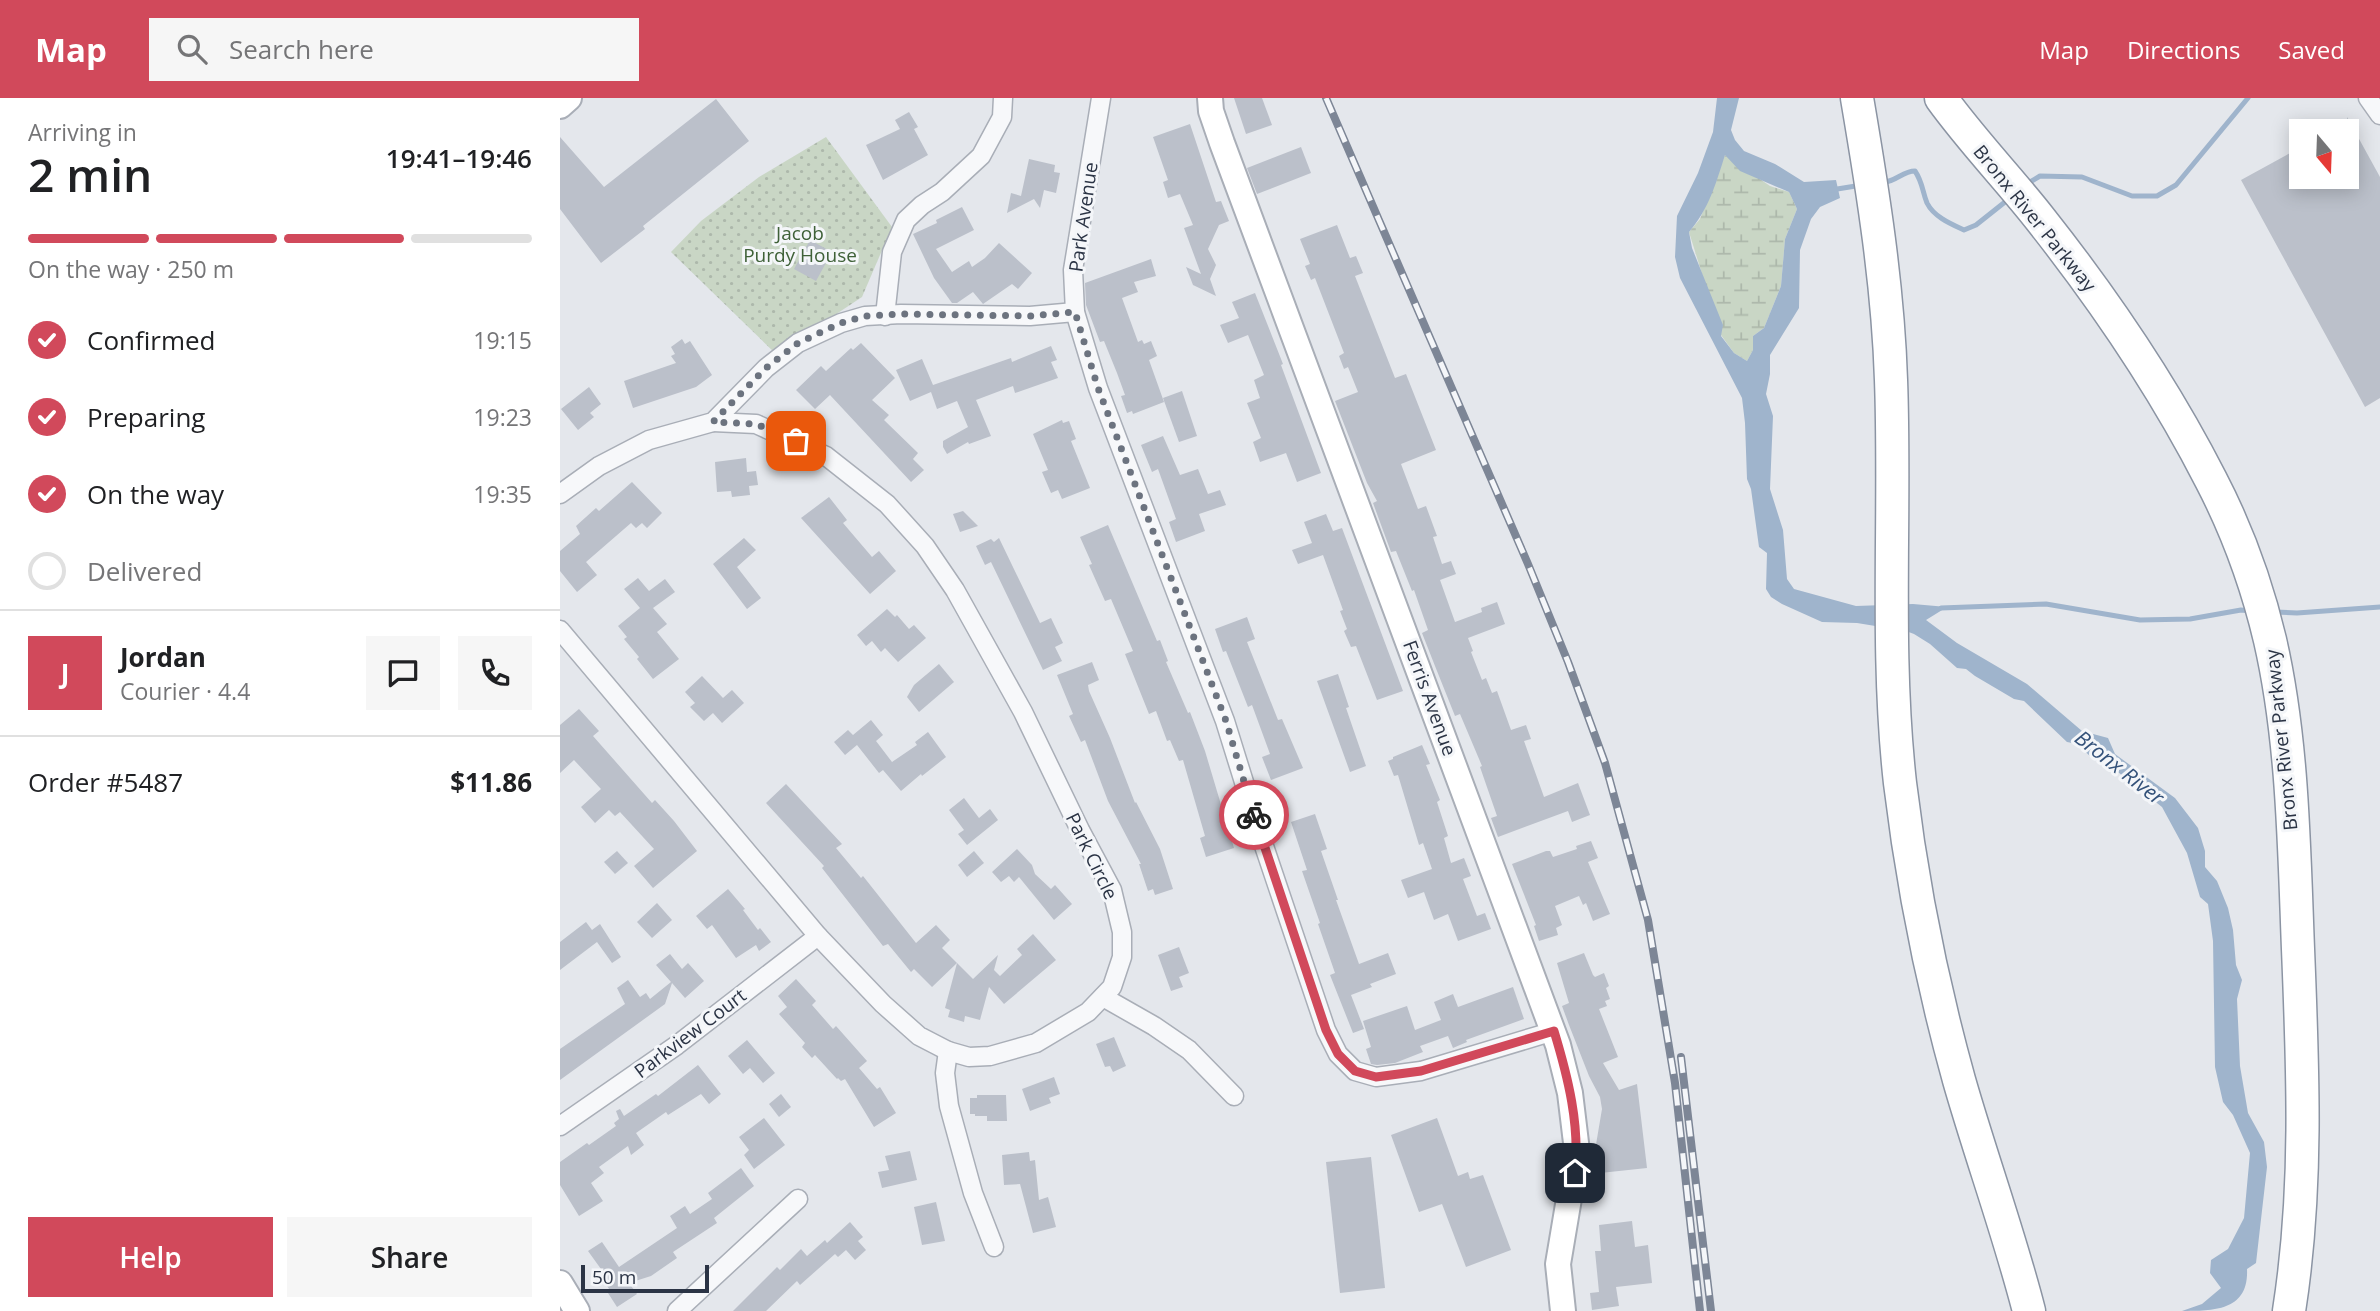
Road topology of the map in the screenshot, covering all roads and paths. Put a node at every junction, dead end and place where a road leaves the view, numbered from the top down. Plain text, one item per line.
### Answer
1 (569, 98) edge
2 (1003, 98) edge
3 (1101, 98) edge
4 (1210, 98) edge
5 (1857, 98) edge
6 (1941, 98) edge
7 (2368, 98) edge
8 (560, 107) edge
9 (2380, 115) edge
10 (1075, 312) junction
11 (885, 316) junction
12 (713, 422) junction
13 (560, 494) edge
14 (560, 630) edge
15 (818, 936) junction
16 (1102, 997) junction
17 (1554, 1031) junction
18 (948, 1051) junction
19 (1234, 1096) dead end
20 (560, 1126) edge
21 (799, 1199) dead end
22 (994, 1247) dead end
23 (560, 1283) edge
24 (2026, 1302) edge
25 (577, 1311) edge
26 (677, 1311) edge
27 (1563, 1311) edge
28 (2289, 1311) edge

1 - 8 street
2 - 11 street
3 - 10 street, Park Avenue
4 - 17 street, Ferris Avenue
5 - 24 highway
6 - 28 highway, Bronx River Parkway
7 - 9 street
10 - 11 street
10 - 17 street, Park Avenue
11 - 12 street
12 - 13 street
12 - 16 street, Park Circle
14 - 15 street, Park Circle
15 - 18 street, Park Circle
15 - 20 street, Parkview Court
16 - 18 street, Park Circle
16 - 19 street
17 - 27 street, Ferris Avenue
18 - 22 street
21 - 26 street
23 - 25 street

